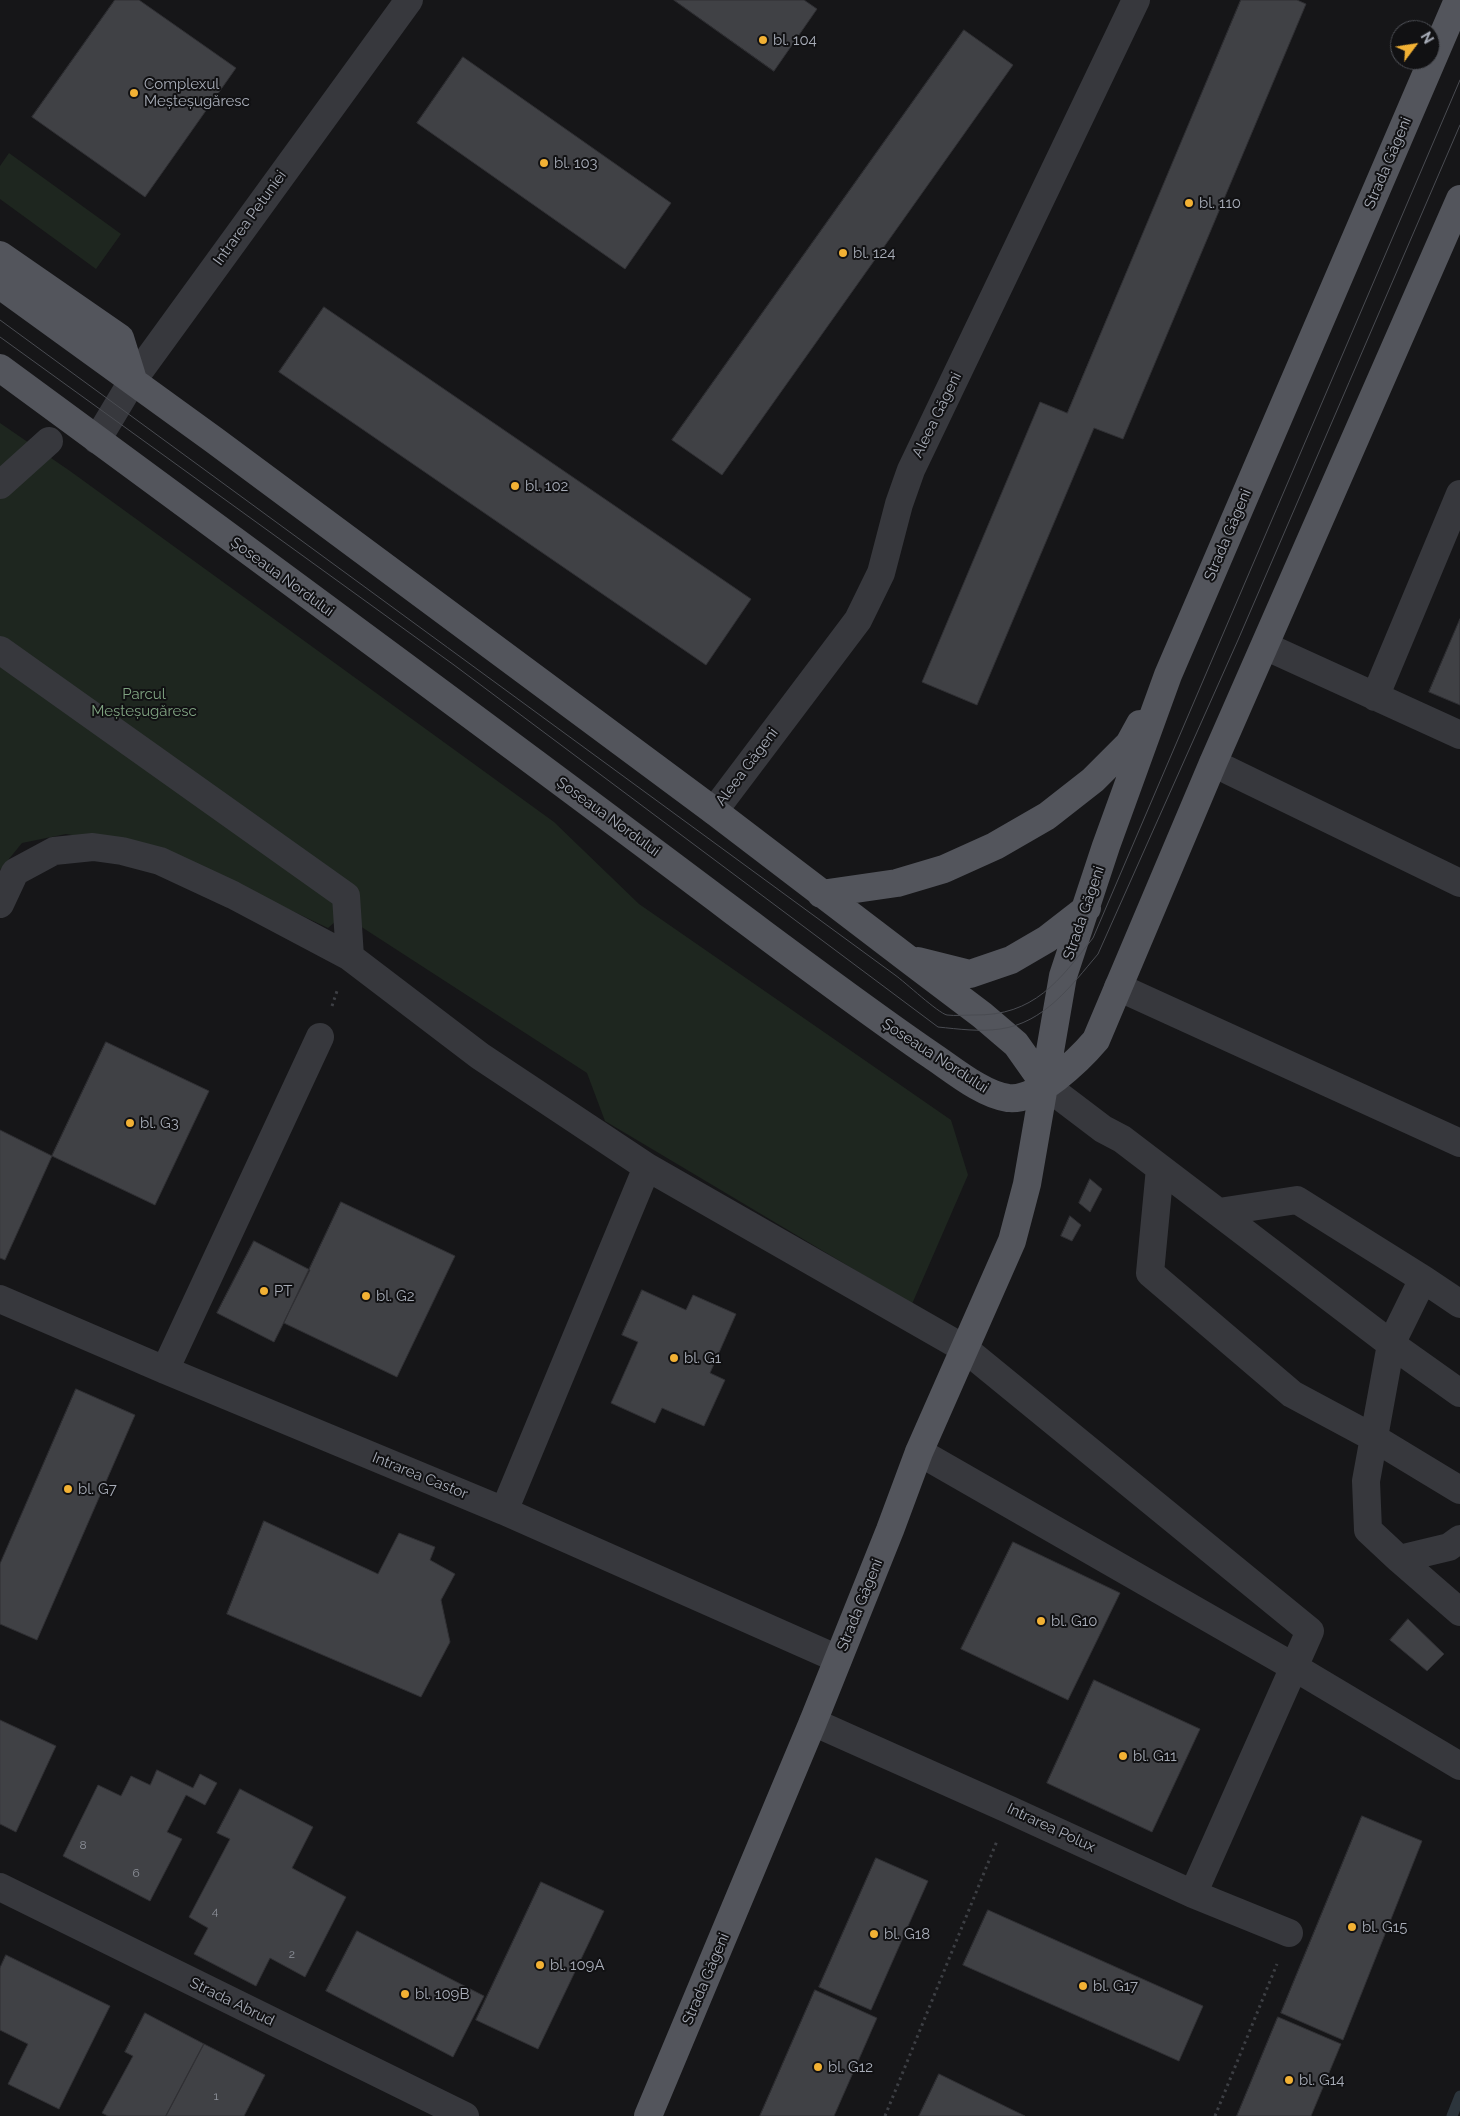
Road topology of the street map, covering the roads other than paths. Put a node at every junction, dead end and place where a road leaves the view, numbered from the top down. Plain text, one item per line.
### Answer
1 (409, 0) edge
2 (1136, 0) edge
3 (1458, 0) edge
4 (1460, 199) edge
5 (0, 254) edge
6 (0, 285) edge
7 (0, 368) edge
8 (133, 380) junction
9 (97, 440) junction
10 (49, 441) dead end
11 (0, 485) edge
12 (1460, 494) edge
13 (1264, 646) junction
14 (0, 650) edge
15 (1168, 675) junction
16 (1375, 697) junction
17 (1460, 735) edge
18 (1213, 763) junction
19 (714, 811) junction
20 (1460, 883) edge
21 (821, 894) junction
22 (0, 904) edge
23 (1087, 908) junction
24 (350, 957) junction
25 (908, 959) junction
26 (1118, 987) junction
27 (320, 1037) road end
28 (1045, 1085) junction
29 (1460, 1143) edge
30 (647, 1167) junction
31 (1160, 1168) junction
32 (1219, 1212) junction
33 (1423, 1279) junction
34 (0, 1299) edge
35 (1460, 1304) edge
36 (1391, 1344) junction
37 (965, 1349) junction
38 (165, 1370) junction
39 (1460, 1393) edge
40 (1374, 1438) junction
41 (919, 1452) junction
42 (1460, 1490) edge
43 (504, 1511) junction
44 (1460, 1539) edge
45 (1399, 1559) junction
46 (1460, 1612) edge
47 (838, 1659) junction
48 (1294, 1667) junction
49 (813, 1722) junction
50 (1460, 1766) edge
51 (0, 1888) edge
52 (1193, 1894) junction
53 (1289, 1933) road end
54 (465, 2116) edge
55 (648, 2116) edge

1 - 8 street, Intrarea Petuniei
2 - 19 street, Aleea Găgeni
3 - 15 main road, Strada Găgeni
4 - 13 main road
5 - 8 main road
6 - 8 main road
7 - 9 main road, Șoseaua Nordului
8 - 9 street, Intrarea Petuniei
8 - 19 main road
9 - 28 main road, Șoseaua Nordului
10 - 11 street
12 - 16 street
13 - 16 street
13 - 18 main road
14 - 24 street
15 - 21 main road
15 - 23 main road, Strada Găgeni
16 - 17 street
18 - 20 street
18 - 26 main road
19 - 21 main road
21 - 25 main road
22 - 24 street
23 - 25 main road
23 - 28 main road, Strada Găgeni
24 - 30 street
25 - 28 main road
26 - 28 main road
26 - 29 street
27 - 38 street
28 - 31 street
28 - 37 main road, Strada Găgeni
30 - 37 street
30 - 43 street
31 - 32 street
31 - 40 street
32 - 33 street
32 - 36 street
33 - 35 street
33 - 36 street
34 - 38 street, Intrarea Castor
36 - 39 street
36 - 40 street
37 - 41 main road, Strada Găgeni
37 - 48 street
38 - 43 street, Intrarea Castor
40 - 42 street
40 - 45 street
41 - 47 main road, Strada Găgeni
41 - 48 street
43 - 47 street, Intrarea Castor
44 - 45 street
45 - 46 street
47 - 49 main road, Strada Găgeni
48 - 50 street
48 - 52 street
49 - 52 street, Intrarea Polux
49 - 55 main road, Strada Găgeni
51 - 54 street, Strada Abrud
52 - 53 street, Intrarea Polux

